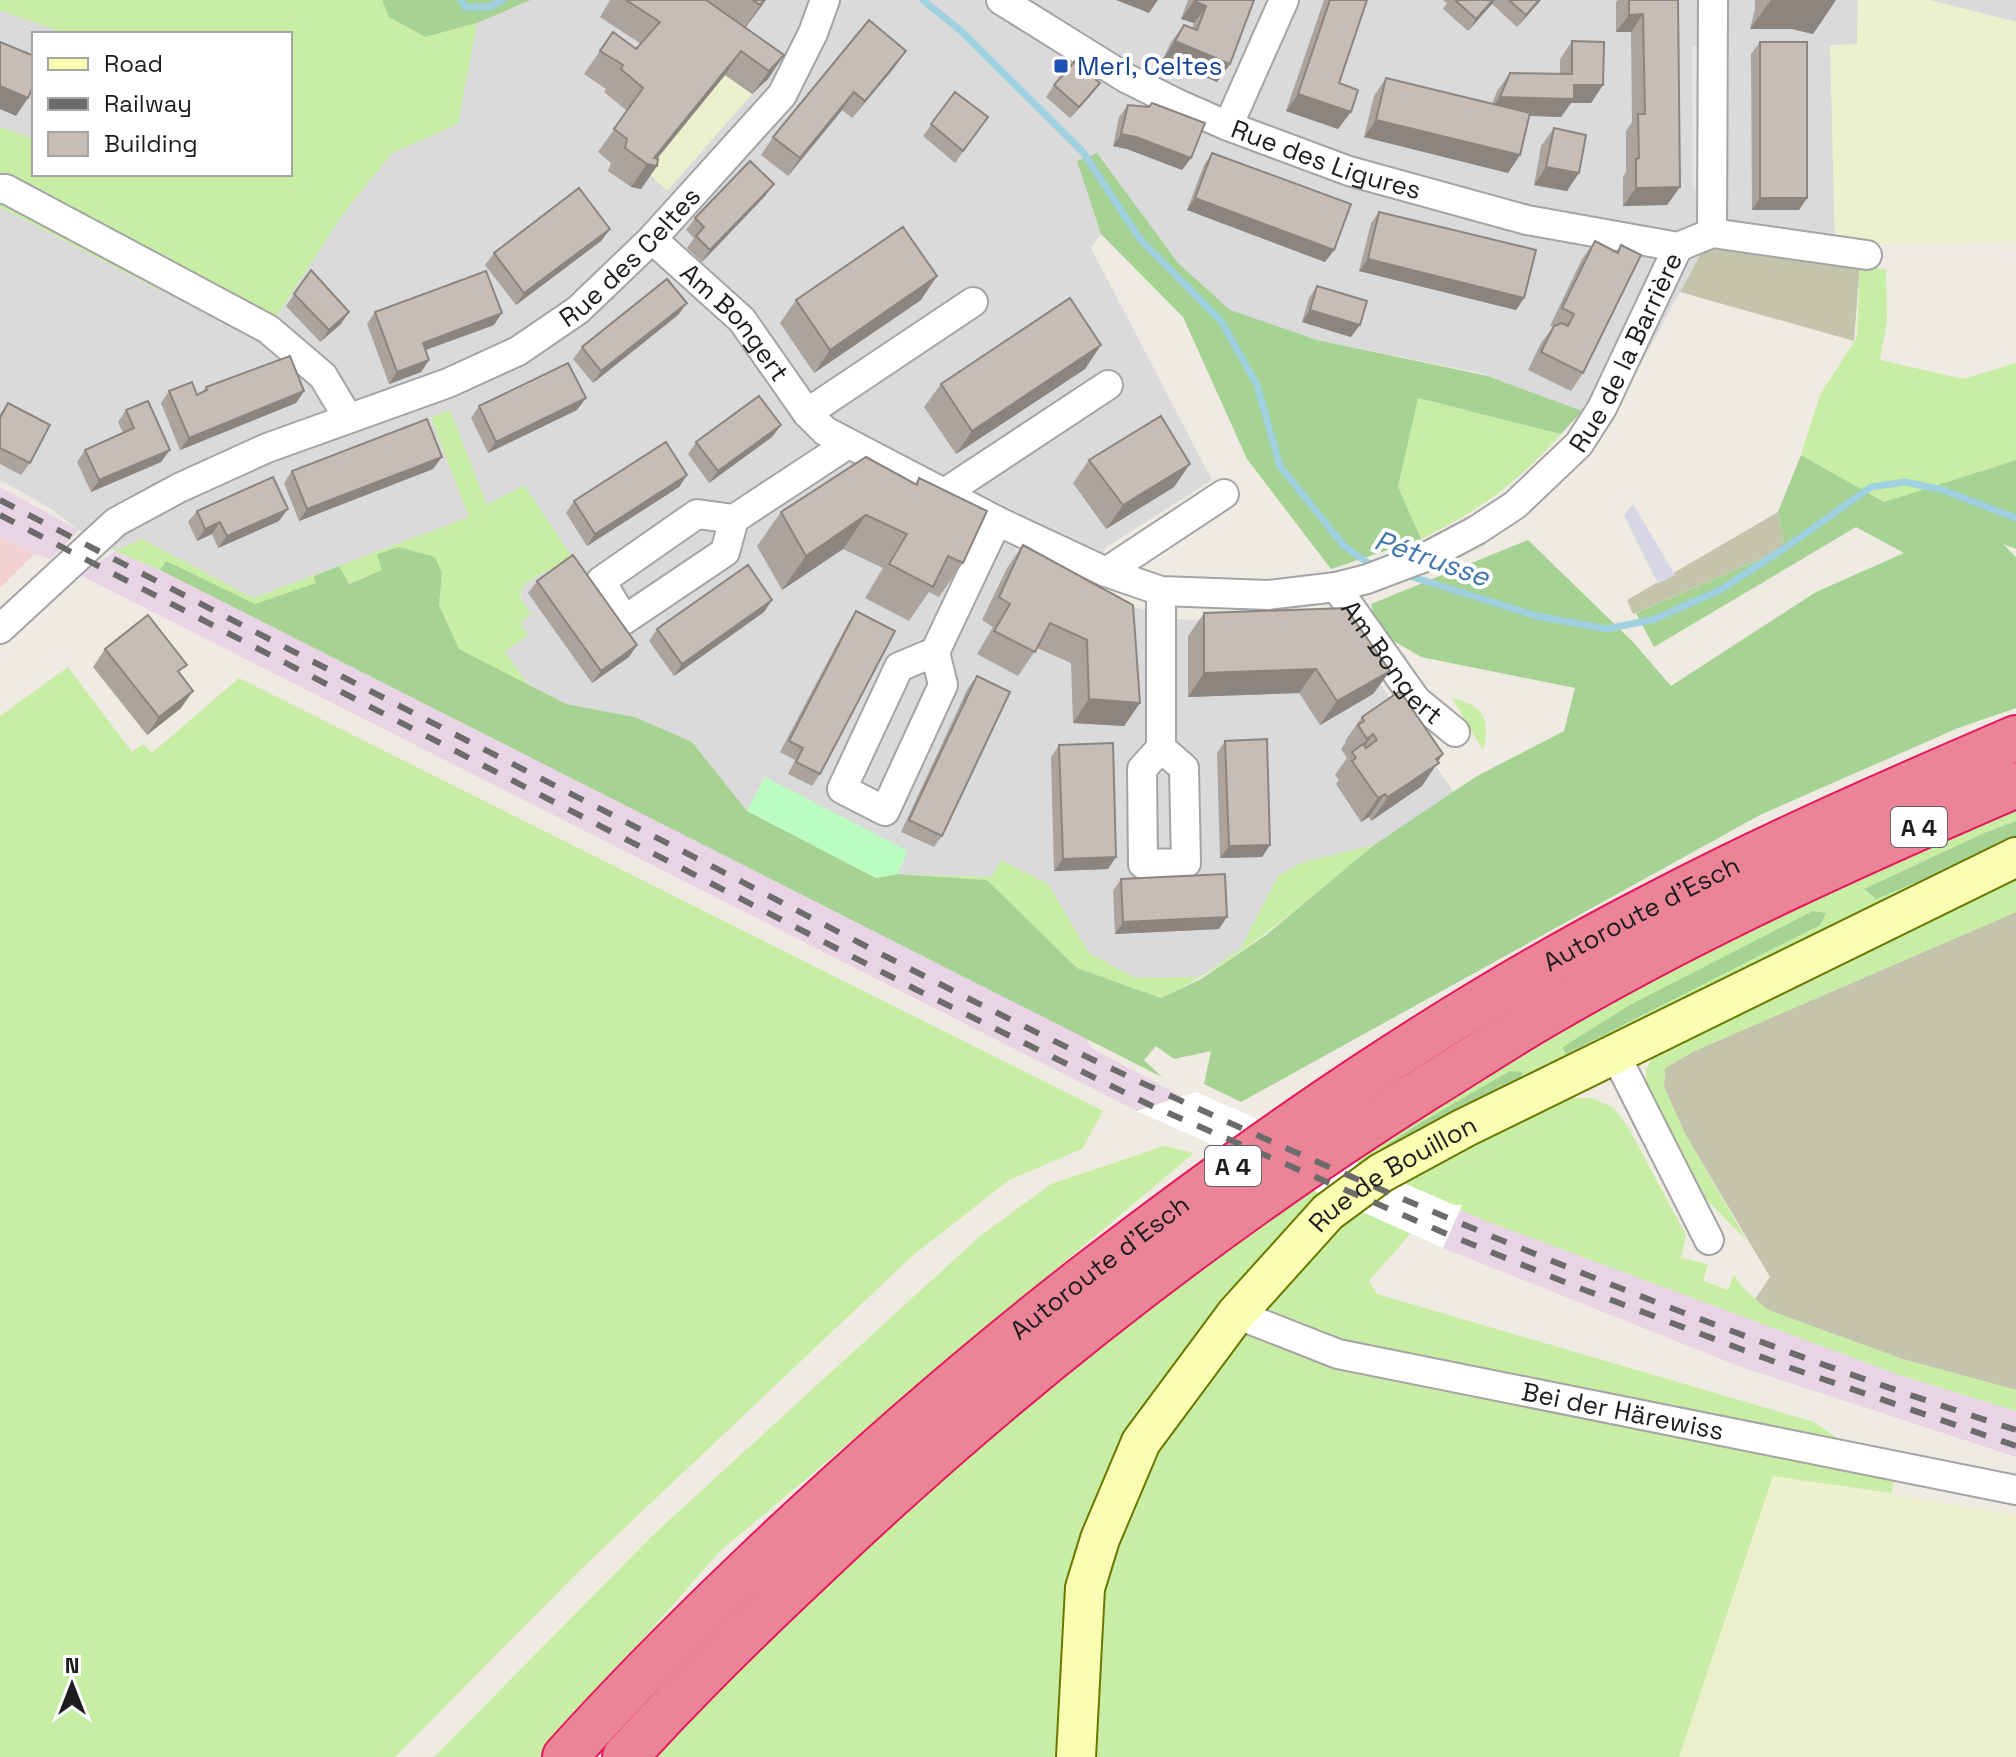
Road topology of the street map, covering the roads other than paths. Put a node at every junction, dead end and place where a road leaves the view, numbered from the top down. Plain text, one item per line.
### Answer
1 (825, 0) edge
2 (1001, 0) edge
3 (1284, 0) edge
4 (1713, 0) edge
5 (1228, 126) junction
6 (0, 189) edge
7 (1712, 233) junction
8 (652, 239) junction
9 (1678, 247) junction
10 (1867, 255) dead end
11 (973, 302) dead end
12 (1108, 385) dead end
13 (807, 413) junction
14 (348, 418) junction
15 (848, 444) junction
16 (1548, 476) joint
17 (943, 494) junction
18 (1224, 494) dead end
19 (734, 519) junction
20 (997, 521) junction
21 (1106, 572) junction
22 (1336, 587) junction
23 (1161, 591) junction
24 (0, 629) edge
25 (935, 652) junction
26 (1455, 732) dead end
27 (2016, 738) edge
28 (1161, 748) dead end
29 (2016, 785) edge
30 (2016, 857) edge
31 (1614, 1052) junction
32 (1709, 1240) dead end
33 (1236, 1314) junction
34 (2016, 1490) edge
35 (565, 1757) edge
36 (625, 1757) edge
37 (1076, 1757) edge

1 - 8 street, Rue des Celtes
2 - 5 street, Rue des Ligures
3 - 5 street
4 - 7 street, Rue de la Barrière
5 - 9 street, Rue des Ligures
6 - 14 street
7 - 9 street, Rue de la Barrière
7 - 10 street
8 - 13 street, Am Bongert
8 - 14 street, Rue des Celtes
9 - 16 street, Rue de la Barrière
11 - 13 street
12 - 17 street
13 - 15 street, Am Bongert
14 - 24 street, Rue des Celtes
15 - 17 street, Am Bongert
15 - 19 street
16 - 22 street, Am Bongert
17 - 20 street, Am Bongert
18 - 21 street
19 - 19 street
20 - 21 street, Am Bongert
20 - 25 street
21 - 23 street, Am Bongert
22 - 23 street, Am Bongert
22 - 26 street, Am Bongert
23 - 28 street
25 - 25 street
27 - 35 highway, Autoroute d'Esch / A 4
29 - 36 highway, Autoroute d'Esch / A 4
30 - 31 street, Rue de Bouillon
31 - 32 street
31 - 33 street, Rue de Bouillon
33 - 34 street, Bei der Härewiss
33 - 37 street, Rue de Bouillon

